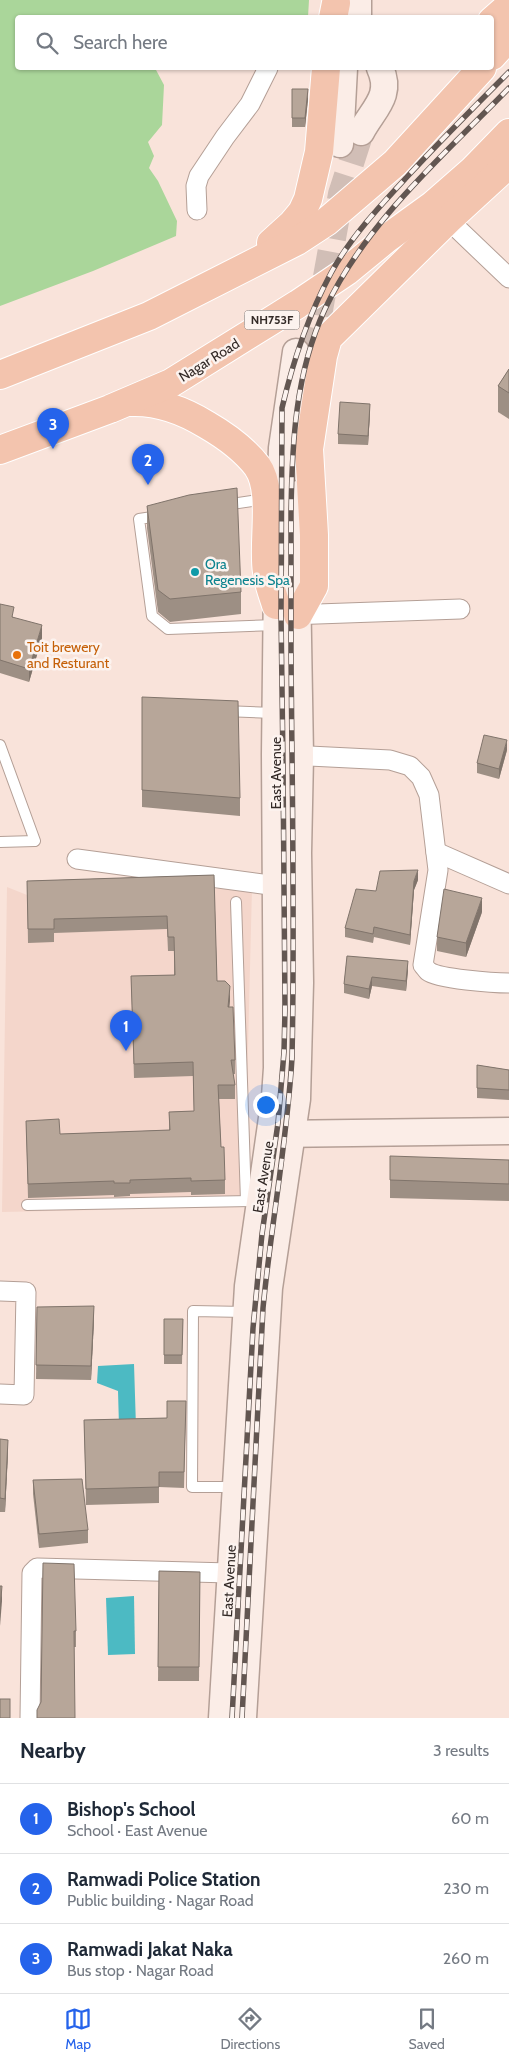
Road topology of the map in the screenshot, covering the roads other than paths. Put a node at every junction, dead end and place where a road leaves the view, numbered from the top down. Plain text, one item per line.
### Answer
1 (509, 6) edge
2 (340, 8) edge
3 (353, 15) edge
4 (494, 18) edge
5 (509, 37) edge
6 (494, 54) edge
7 (267, 70) edge
8 (326, 70) edge
9 (344, 70) edge
10 (381, 70) edge
11 (480, 70) edge
12 (509, 132) edge
13 (509, 164) edge
14 (197, 210) dead end
15 (441, 213) junction
16 (235, 272) junction
17 (509, 278) edge
18 (304, 353) tunnel mouth
19 (0, 375) edge
20 (124, 403) junction
21 (0, 450) edge
22 (265, 499) junction
23 (217, 507) edge
24 (168, 514) edge
25 (460, 609) dead end
26 (281, 615) junction
27 (210, 711) edge
28 (276, 713) junction
29 (0, 745) edge
30 (288, 755) junction
31 (0, 842) edge
32 (436, 852) junction
33 (78, 858) dead end
34 (509, 884) edge
35 (276, 886) junction
36 (236, 902) dead end
37 (509, 983) edge
38 (509, 1131) edge
39 (269, 1134) junction
40 (253, 1201) junction
41 (27, 1205) dead end
42 (0, 1291) edge
43 (246, 1312) junction
44 (0, 1394) edge
45 (235, 1487) junction
46 (230, 1573) junction
47 (30, 1718) edge
48 (222, 1718) edge
49 (243, 1718) edge

1 - 4 highway
2 - 3 main road
5 - 6 highway
7 - 14 street
8 - 16 highway
9 - 10 main road
11 - 16 highway
12 - 15 highway, Nagar Road / NH753F
13 - 15 highway
15 - 17 street
15 - 20 highway, Nagar Road / NH753F
15 - 26 highway
16 - 19 highway
18 - 26 main road
20 - 21 highway, Nagar Road / NH753F
20 - 22 highway
22 - 23 lane
22 - 26 highway
24 - 26 lane
25 - 26 street
26 - 28 main road, East Avenue
26 - 30 main road, East Avenue
27 - 28 lane
28 - 30 main road, East Avenue
29 - 31 lane
30 - 32 street
30 - 35 main road, East Avenue
30 - 39 main road, East Avenue
32 - 34 street
32 - 37 street
33 - 35 street
35 - 39 main road, East Avenue
36 - 39 lane
38 - 39 main road
39 - 40 main road, East Avenue
39 - 49 main road, East Avenue
40 - 41 lane
40 - 43 main road, East Avenue
42 - 44 street
43 - 45 main road, East Avenue
43 - 45 lane
45 - 46 main road, East Avenue
46 - 47 street
46 - 48 main road, East Avenue

